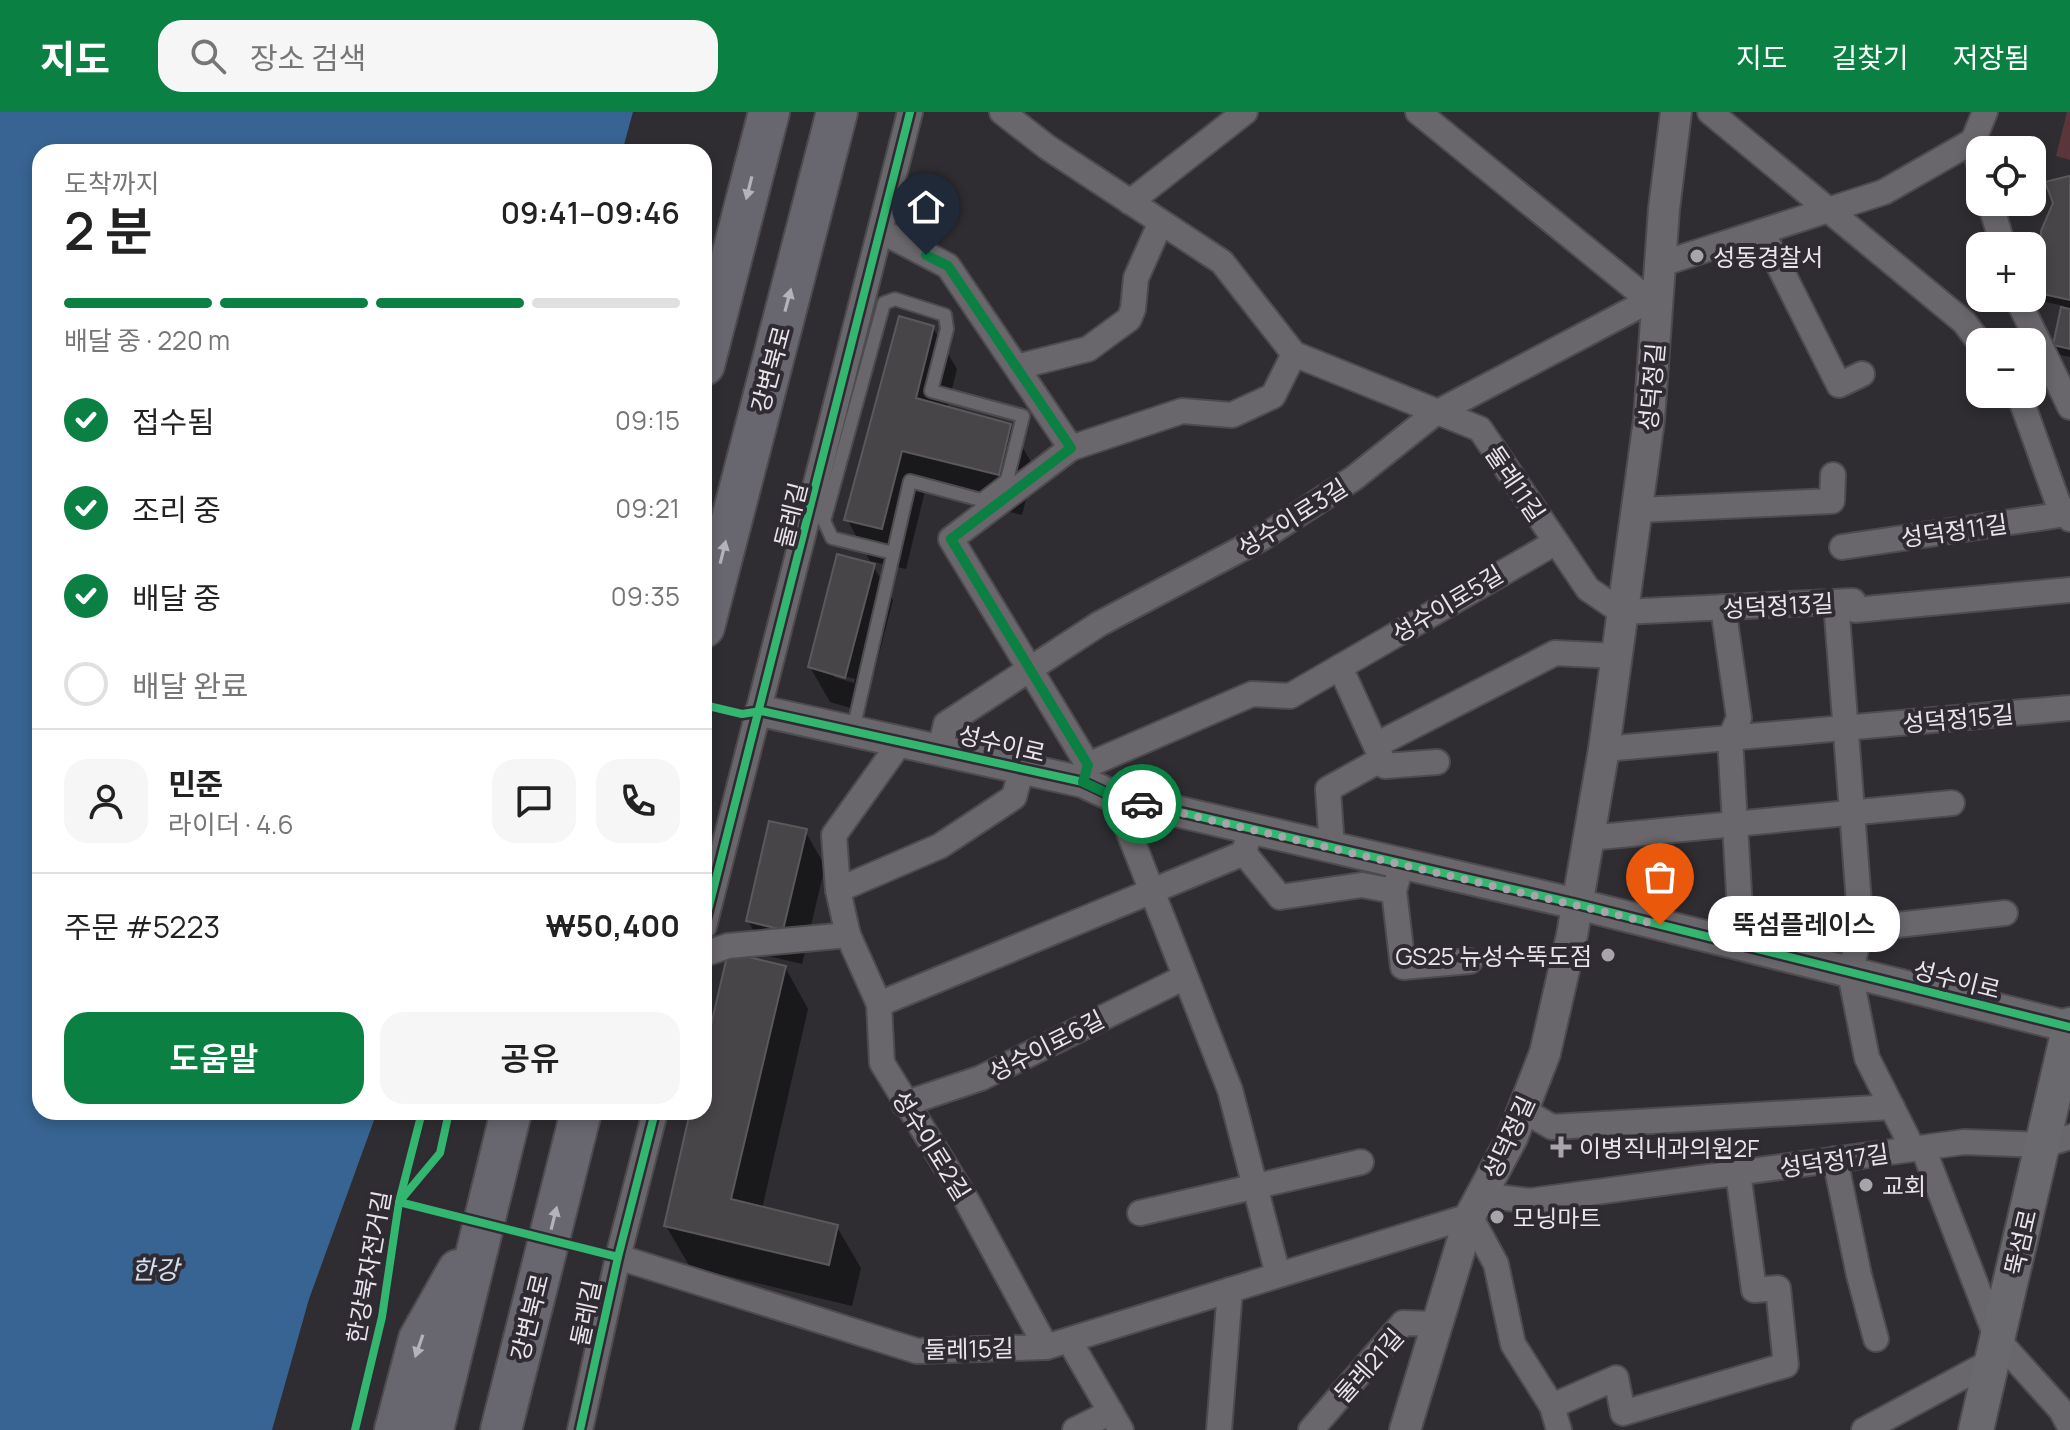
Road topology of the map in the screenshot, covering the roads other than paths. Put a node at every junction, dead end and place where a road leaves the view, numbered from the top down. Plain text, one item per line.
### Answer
1 (769, 112) edge
2 (837, 112) edge
3 (910, 112) edge
4 (1002, 112) edge
5 (1245, 112) edge
6 (1418, 112) edge
7 (1676, 112) edge
8 (1710, 112) edge
9 (1985, 112) edge
10 (1975, 136) edge
11 (1966, 145) edge
12 (1130, 202) junction
13 (1829, 210) junction
14 (1160, 224) junction
15 (881, 231) junction
16 (1762, 232) junction
17 (1661, 264) junction
18 (1654, 299) junction
19 (2024, 312) edge
20 (1969, 328) edge
21 (712, 334) edge
22 (1294, 354) junction
23 (1017, 367) junction
24 (1862, 374) dead end
25 (2070, 407) edge
26 (2024, 408) edge
27 (1434, 414) junction
28 (1071, 448) junction
29 (1833, 475) dead end
30 (1637, 510) junction
31 (2068, 516) edge
32 (1556, 542) junction
33 (1842, 547) dead end
34 (893, 553) junction
35 (2070, 590) edge
36 (712, 596) edge
37 (1836, 602) junction
38 (1723, 607) junction
39 (1622, 612) junction
40 (1616, 656) junction
41 (1340, 667) junction
42 (1029, 669) junction
43 (2070, 708) edge
44 (761, 711) junction
45 (1845, 728) junction
46 (853, 730) junction
47 (1730, 738) junction
48 (902, 740) junction
49 (940, 749) junction
50 (1604, 749) junction
51 (1379, 752) junction
52 (1437, 762) dead end
53 (1022, 768) junction
54 (1085, 774) junction
55 (1115, 797) junction
56 (1952, 803) dead end
57 (1851, 813) junction
58 (1735, 824) junction
59 (1589, 838) junction
60 (1247, 841) junction
61 (1332, 848) junction
62 (1398, 877) junction
63 (838, 890) junction
64 (1150, 892) junction
65 (712, 896) edge
66 (1577, 904) junction
67 (2005, 913) dead end
68 (1861, 929) junction
69 (848, 935) junction
70 (1742, 945) junction
71 (712, 951) edge
72 (1470, 961) dead end
73 (1850, 973) junction
74 (1185, 977) junction
75 (879, 1004) junction
76 (2070, 1027) edge
77 (904, 1104) junction
78 (1892, 1107) junction
79 (1523, 1110) junction
80 (509, 1120) edge
81 (579, 1120) edge
82 (653, 1120) edge
83 (2057, 1141) edge
84 (1918, 1148) junction
85 (1835, 1159) junction
86 (1361, 1162) dead end
87 (1738, 1173) junction
88 (1256, 1188) junction
89 (1476, 1205) junction
90 (1140, 1213) dead end
91 (482, 1228) junction
92 (618, 1257) junction
93 (1278, 1275) junction
94 (1230, 1290) junction
95 (1436, 1324) junction
96 (1876, 1339) dead end
97 (1057, 1344) junction
98 (1995, 1350) junction
99 (511, 1388) junction
100 (1552, 1406) junction
101 (1116, 1421) edge
102 (2070, 1427) edge
103 (395, 1430) edge
104 (433, 1430) edge
105 (501, 1430) edge
106 (508, 1430) edge
107 (580, 1430) edge
108 (1075, 1430) edge
109 (1219, 1430) edge
110 (1311, 1430) edge
111 (1405, 1430) edge
112 (1559, 1430) edge
113 (1864, 1430) edge
114 (1976, 1430) edge

1 -> 21 highway
36 -> 2 highway, 강변북로
3 - 15 street, 둘레길
4 - 12 street, 둘레11길
5 - 12 street
6 - 18 street
7 - 17 street, 성덕정길
8 - 13 street
9 - 10 street
11 - 13 street
12 - 14 street, 둘레11길
13 - 16 street
13 - 20 street
14 - 22 street, 둘레11길
14 - 23 street
15 - 23 street
15 - 44 street, 둘레길
16 - 17 street
16 - 24 street
17 - 18 street, 성덕정길
18 - 27 street, 성수이로3길
18 - 30 street, 성덕정길
19 - 25 street
22 - 27 street, 둘레11길
22 - 28 street
23 - 28 street
26 - 31 street, 성덕정11길
27 - 32 street, 둘레11길
27 - 42 street, 성수이로3길
28 - 42 street
29 - 30 street
30 - 39 street, 성덕정길
31 - 33 street, 성덕정11길
32 - 39 street, 둘레11길
32 - 41 street, 성수이로5길
34 - 34 lane
34 - 46 lane
35 - 37 street, 성덕정13길
37 - 38 street, 성덕정13길
37 - 45 street
38 - 39 street, 성덕정13길
38 - 47 street
39 - 40 street, 성덕정길
40 - 50 street, 성덕정길
40 - 51 street
41 - 51 street
41 - 54 street, 성수이로5길
42 - 49 street, 성수이로3길
42 - 54 street
43 - 45 street, 성덕정15길
44 - 46 street, 성수이로
44 - 65 street, 둘레길
45 - 47 street, 성덕정15길
45 - 57 street
46 - 48 street, 성수이로
47 - 50 street, 성덕정15길
47 - 58 street
48 - 49 street, 성수이로
48 - 63 street, 성수이로2길
49 - 53 street, 성수이로
50 - 59 street, 성덕정길
51 - 52 street
51 - 61 street
53 - 54 street, 성수이로
53 - 63 street, 성수이로
54 - 55 street, 성수이로
55 - 60 street, 성수이로
55 - 64 street
56 - 57 street
57 - 58 street
57 - 68 street
58 - 59 street
58 - 70 street
59 - 66 street, 성덕정길
60 - 61 street, 성수이로
60 - 62 street
60 - 64 street
61 - 62 street, 성수이로
62 - 66 street, 성수이로
62 - 72 street
63 - 69 street, 성수이로2길
64 - 74 street
64 - 75 street
66 - 70 street, 성수이로
66 - 79 street, 성덕정길
67 - 68 street, 성수이로
68 - 73 street
69 - 71 street
69 - 75 street, 성수이로2길
70 - 73 street, 성수이로
73 - 76 street, 성수이로
73 - 78 street
74 - 77 street, 성수이로6길
74 - 88 street
75 - 77 street, 성수이로2길
76 - 83 main road, 뚝섬로
77 - 97 street, 성수이로2길
78 - 79 street
78 - 84 street
79 - 89 street, 성덕정길
80 - 91 highway
99 -> 81 highway, 강변북로
82 - 92 street, 둘레길
83 - 84 street, 성덕정17길
83 - 98 main road, 뚝섬로
84 - 85 street, 성덕정17길
84 - 98 street
85 - 87 street, 성덕정17길
85 - 96 street
86 - 88 street
87 - 89 street, 성덕정17길
87 - 100 street
88 - 90 street
88 - 93 street
89 - 93 street, 둘레15길
89 - 95 street, 성덕정길
89 - 100 street
91 -> 103 highway
91 - 104 highway
92 - 97 street, 둘레15길
92 - 107 street, 둘레길
93 - 94 street, 둘레15길
94 - 97 street, 둘레15길
94 - 109 street
95 - 110 street, 둘레21길
95 - 111 street, 성덕정길
97 - 101 street, 성수이로2길
98 - 102 street
98 - 113 street
98 - 114 main road, 뚝섬로
99 - 105 highway, 강변북로
99 - 106 highway
100 - 112 street
101 - 108 street

